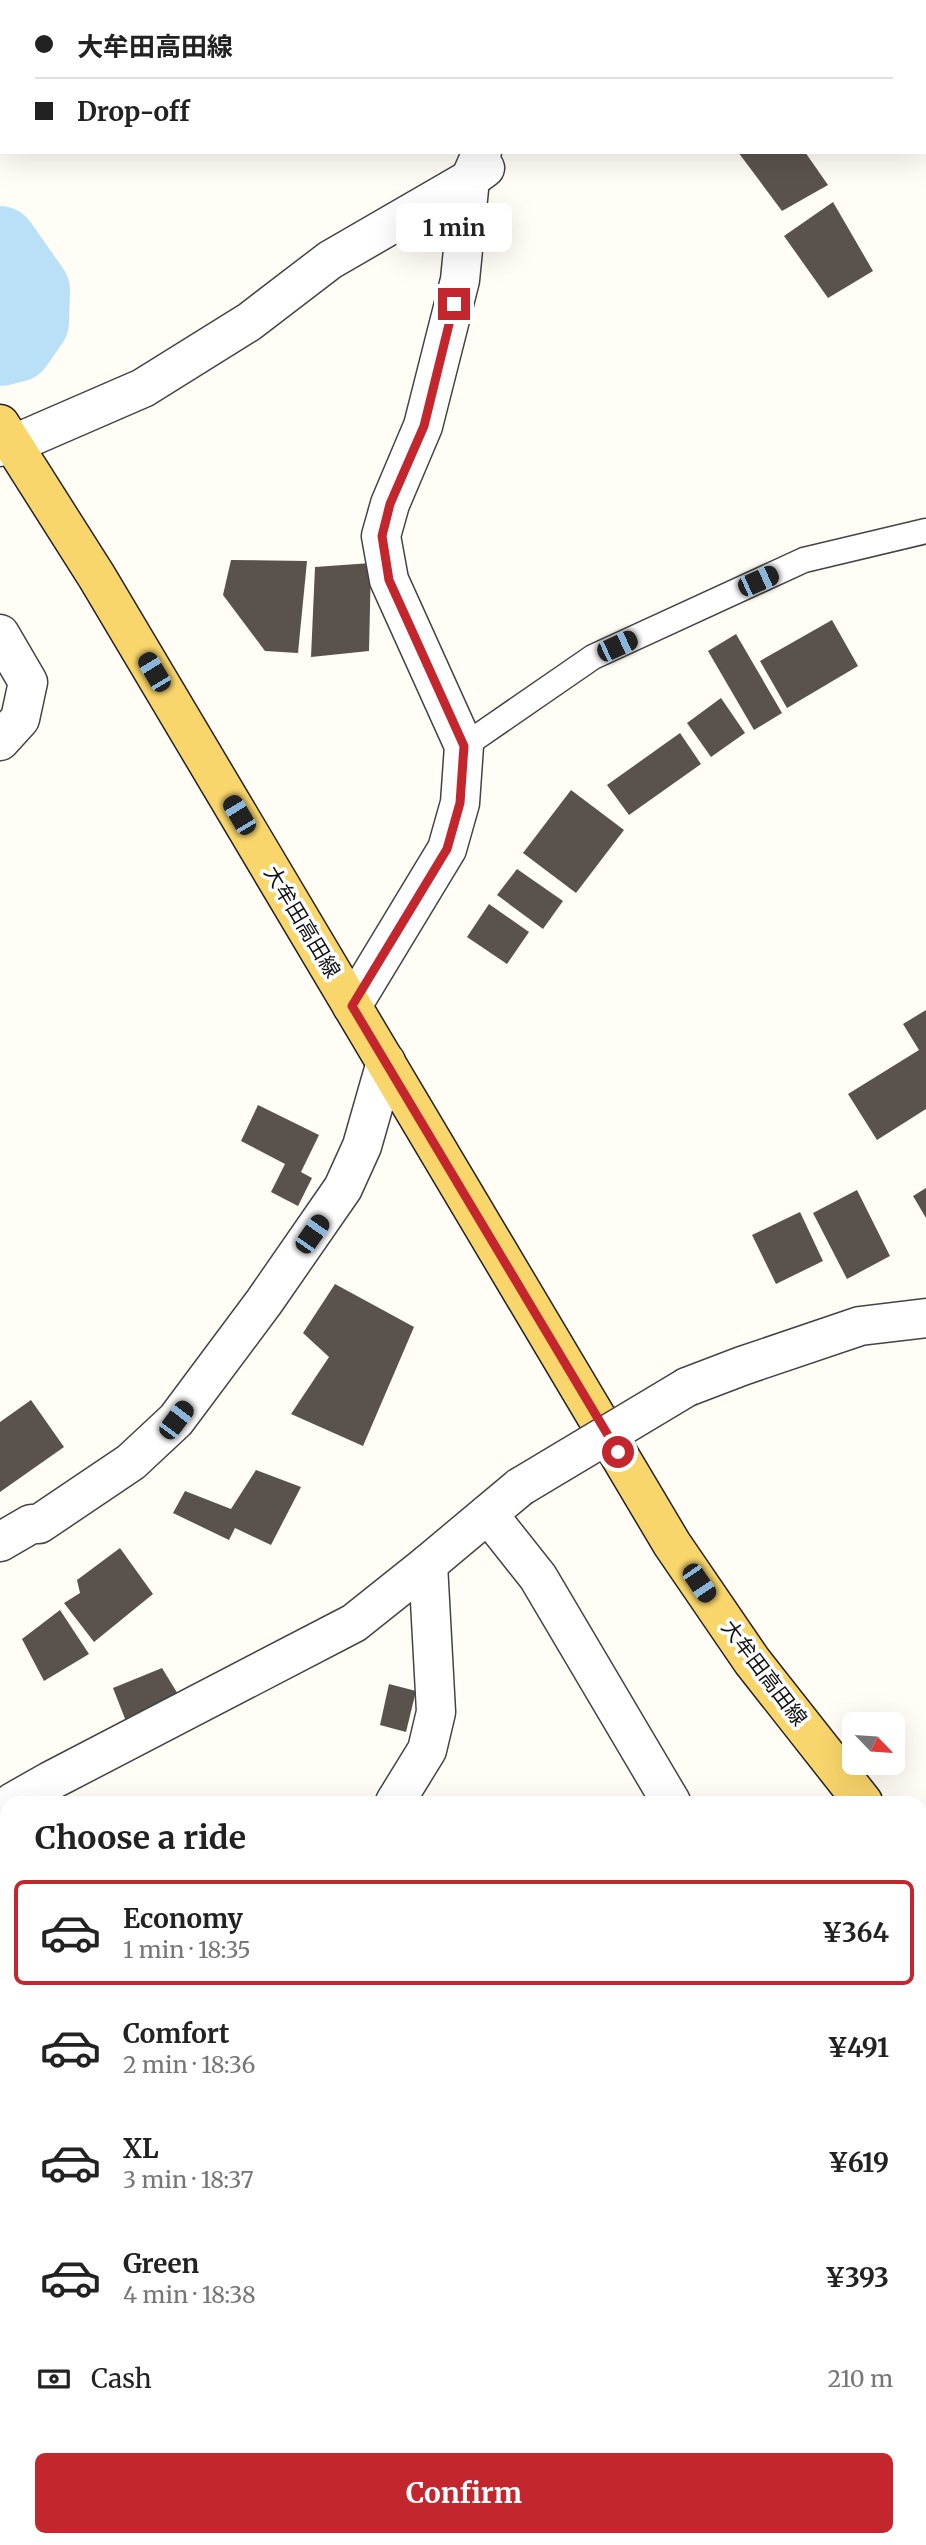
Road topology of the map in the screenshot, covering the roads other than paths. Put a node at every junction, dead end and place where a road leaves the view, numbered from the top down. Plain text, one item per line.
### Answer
1 (502, 154) edge
2 (476, 166) edge
3 (5, 438) edge
4 (926, 531) edge
5 (0, 635) edge
6 (0, 741) edge
7 (464, 746) junction
8 (352, 1006) junction
9 (386, 1062) junction
10 (926, 1318) edge
11 (488, 1514) junction
12 (0, 1542) edge
13 (428, 1564) junction
14 (55, 1792) edge
15 (399, 1796) edge
16 (667, 1796) edge
17 (858, 1796) edge

1 - 2 street
2 - 3 street
2 - 7 street
3 - 8 main road, 大牟田高田線
4 - 7 lane
5 - 6 street
7 - 8 street
8 - 9 main road, 大牟田高田線
9 - 12 street
9 - 17 main road, 大牟田高田線
10 - 11 street, bridge
11 - 13 street
11 - 16 street
13 - 14 street
13 - 15 street

